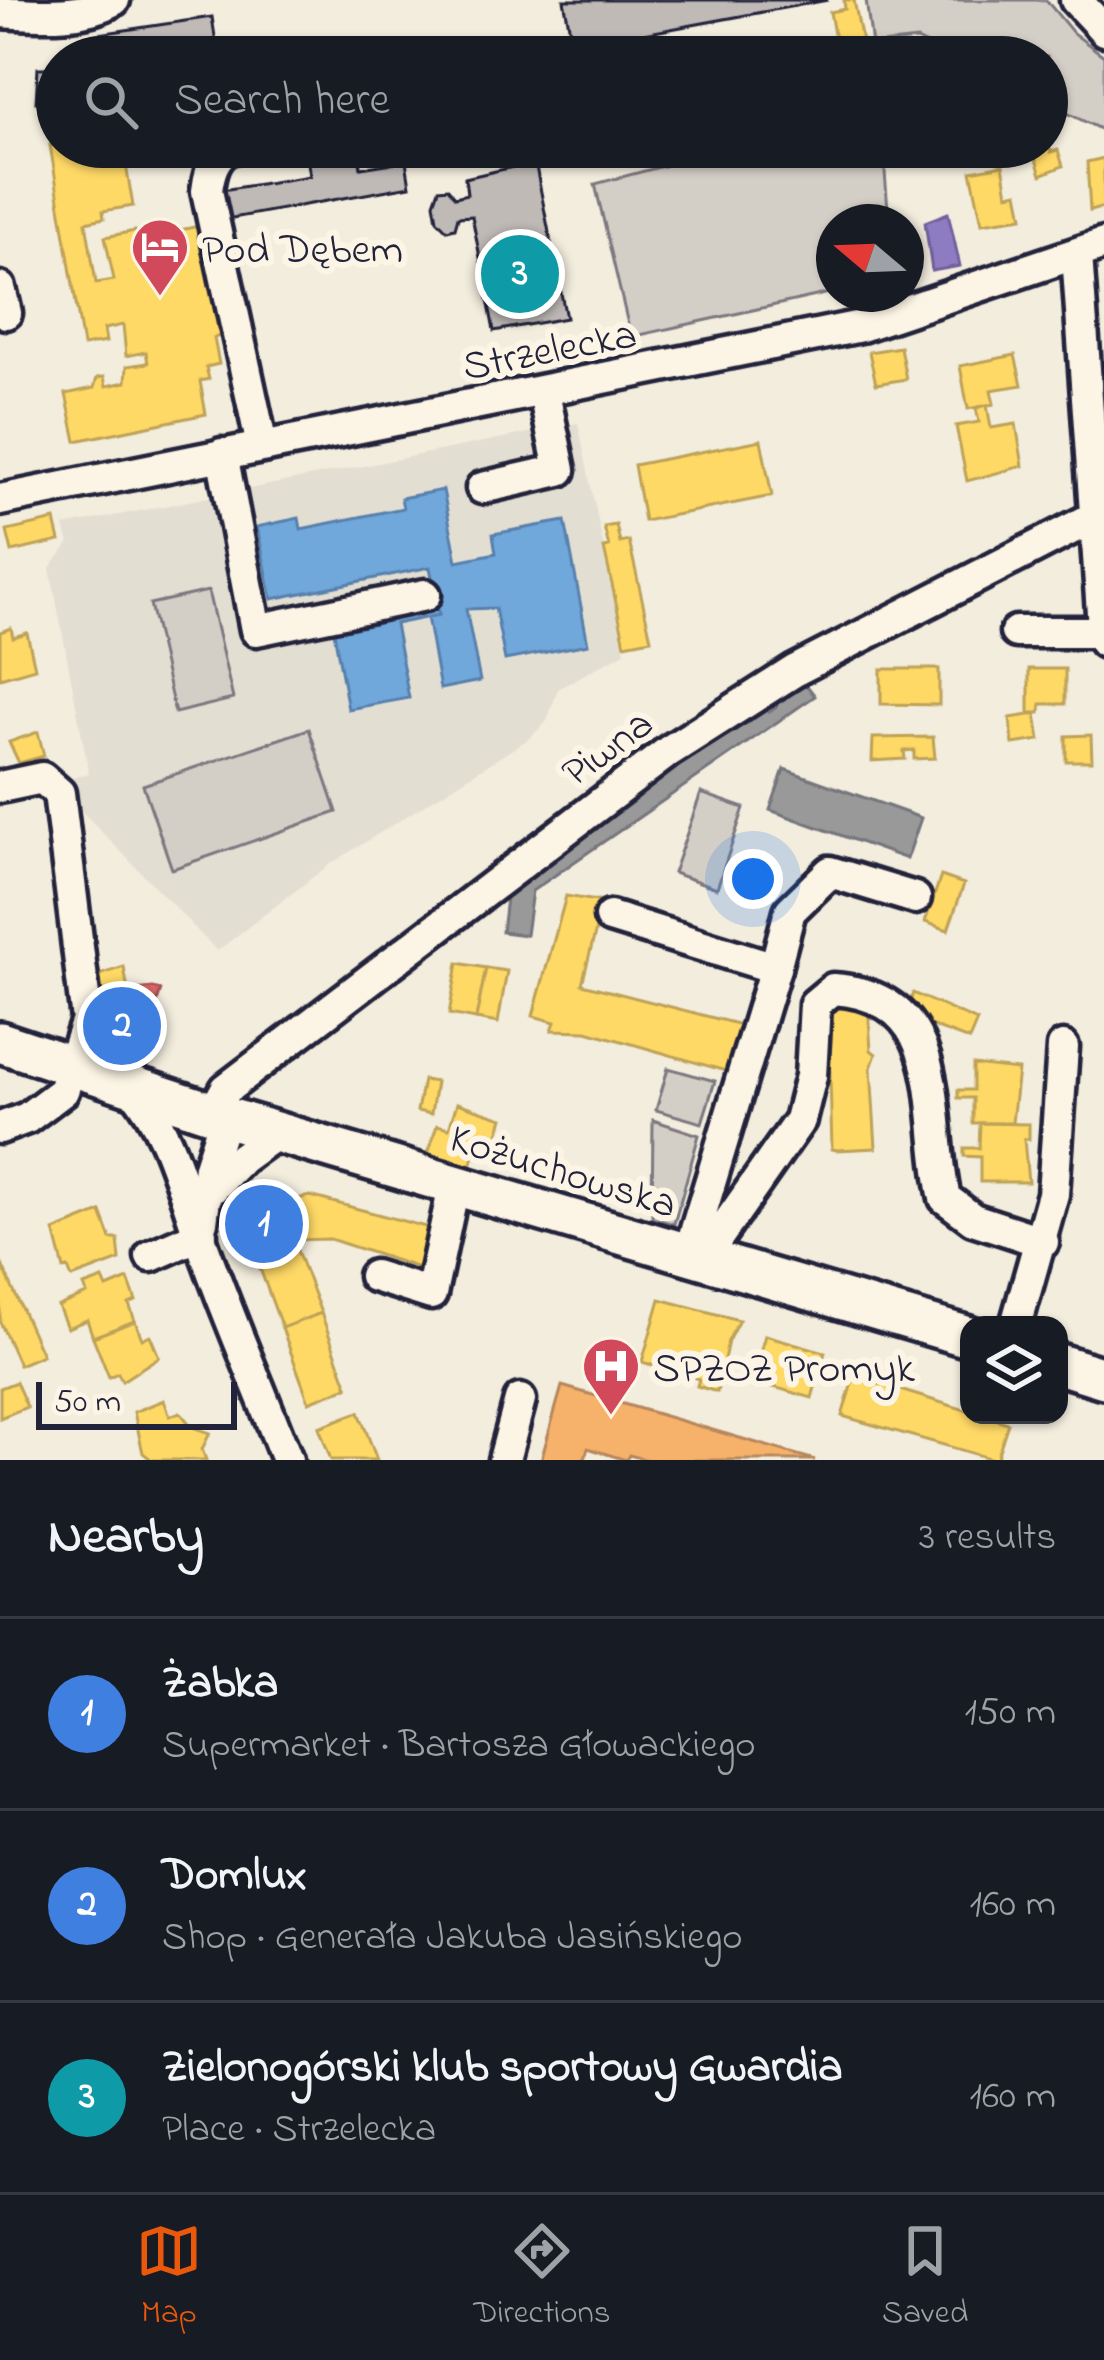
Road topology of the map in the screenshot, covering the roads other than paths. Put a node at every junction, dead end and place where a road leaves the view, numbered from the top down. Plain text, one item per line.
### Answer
1 (114, 0) edge
2 (1076, 0) edge
3 (0, 12) edge
4 (1104, 30) edge
5 (212, 168) edge
6 (1091, 249) edge
7 (544, 393) junction
8 (262, 446) junction
9 (222, 454) junction
10 (482, 488) dead end
11 (0, 500) edge
12 (1100, 512) edge
13 (425, 595) dead end
14 (1016, 632) dead end
15 (1104, 632) edge
16 (1104, 642) edge
17 (0, 787) edge
18 (915, 898) dead end
19 (610, 917) dead end
20 (775, 968) junction
21 (0, 1042) edge
22 (1063, 1047) dead end
23 (71, 1067) junction
24 (133, 1088) junction
25 (213, 1113) junction
26 (0, 1128) edge
27 (278, 1132) junction
28 (182, 1171) junction
29 (454, 1186) junction
30 (205, 1196) junction
31 (201, 1234) junction
32 (1042, 1242) junction
33 (151, 1256) dead end
34 (695, 1258) junction
35 (374, 1276) dead end
36 (1019, 1316) edge
37 (960, 1334) edge
38 (1068, 1367) edge
39 (1104, 1378) edge
40 (520, 1400) dead end
41 (287, 1460) edge
42 (504, 1460) edge

1 - 3 street
2 - 4 street
5 - 8 street
6 - 7 street, Strzelecka
6 - 12 street
7 - 8 street, Strzelecka
7 - 10 street
8 - 9 street, Strzelecka
9 - 11 street, Strzelecka
9 - 13 street
12 - 15 street
12 - 25 street, Piwna
14 - 15 street
15 - 16 street
17 - 23 street
18 - 20 street
19 - 20 street
20 - 34 street
21 - 23 main road, Kożuchowska
22 - 32 street
23 - 24 main road, Kożuchowska
23 - 26 street
24 - 25 main road, Kożuchowska
24 - 28 street
25 - 27 main road, Kożuchowska
25 - 28 street
25 - 30 street
27 - 29 main road, Kożuchowska
27 - 30 street
28 - 31 street
29 - 34 main road, Kożuchowska
29 - 35 street
30 - 31 street
31 - 33 street
31 - 41 street
32 - 34 street
32 - 36 street
34 - 37 main road, Kożuchowska
38 - 39 main road
40 - 42 street

